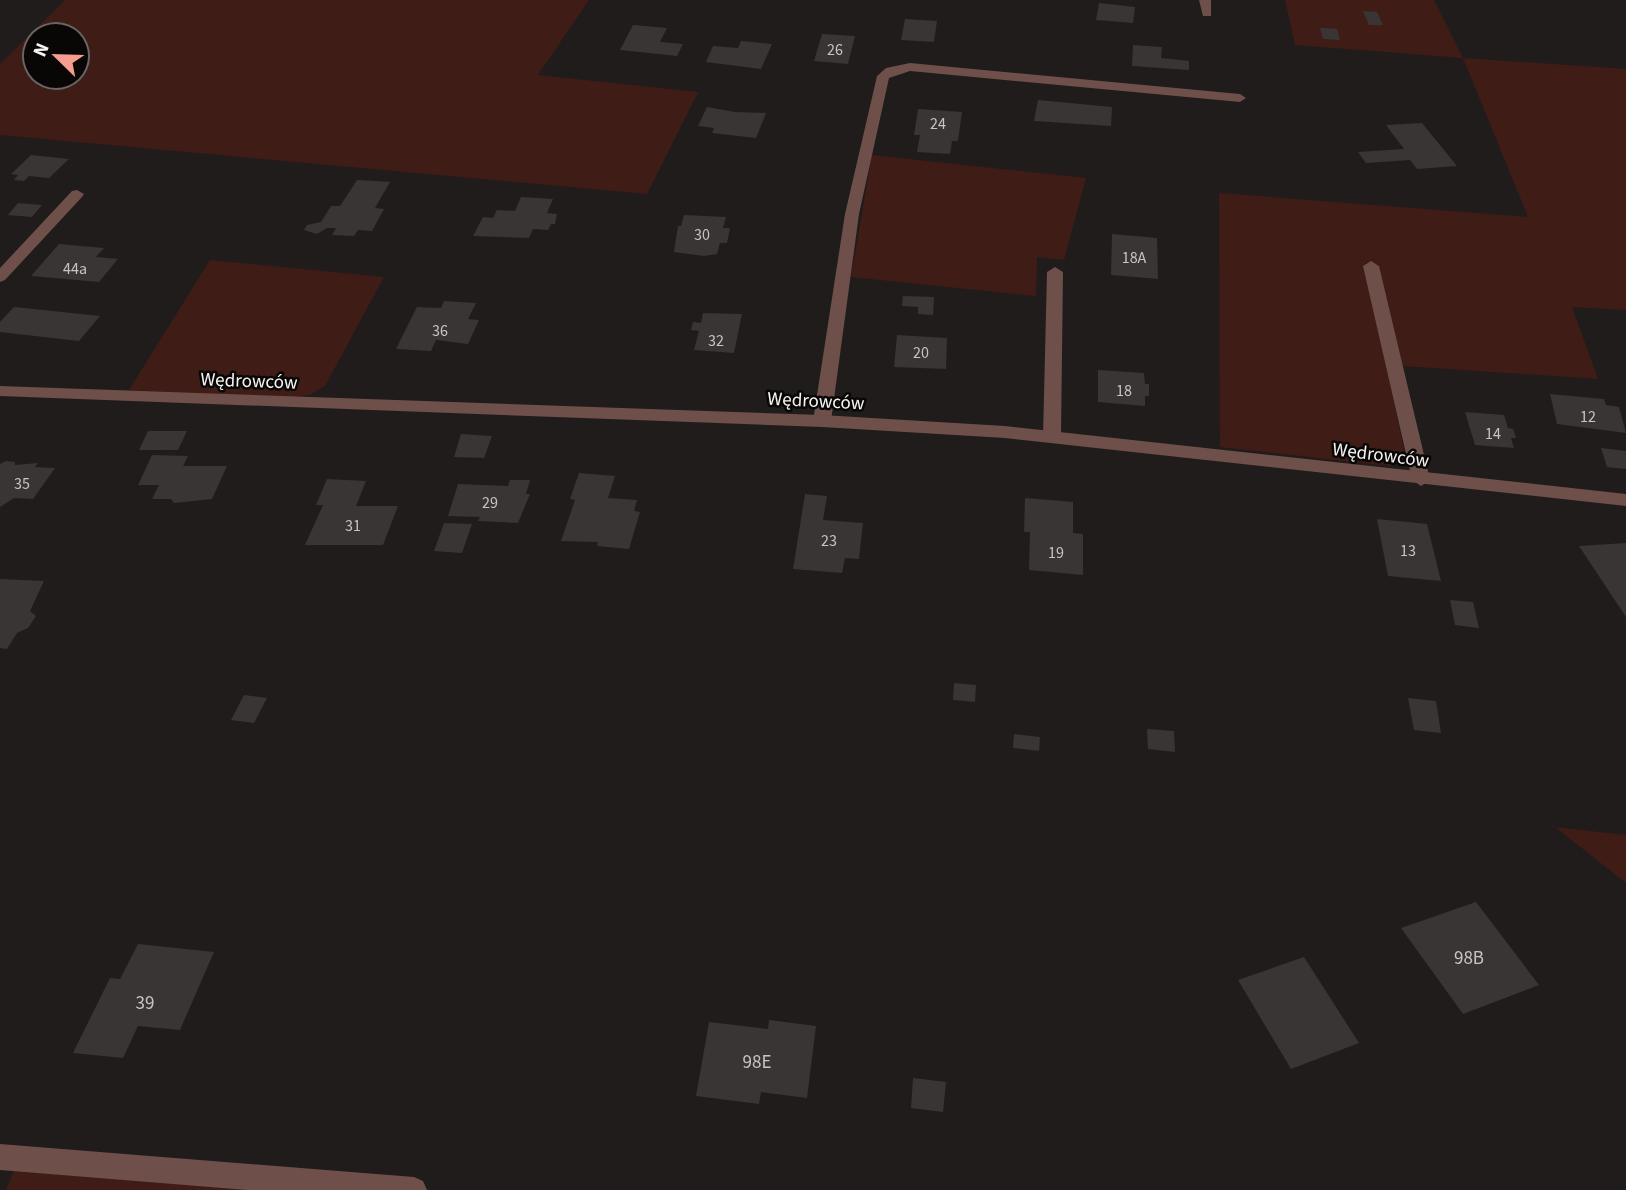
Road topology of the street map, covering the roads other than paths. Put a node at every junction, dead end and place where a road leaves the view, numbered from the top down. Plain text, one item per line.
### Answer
1 (1240, 98) dead end
2 (77, 194) dead end
3 (1371, 266) dead end
4 (1055, 272) dead end
5 (0, 277) edge
6 (0, 391) edge
7 (822, 421) junction
8 (1052, 436) junction
9 (1421, 480) junction
10 (1626, 500) edge
11 (0, 1157) edge
12 (414, 1190) edge

1 - 7 street
2 - 5 street
3 - 9 street
4 - 8 street
6 - 7 street, Wędrowców
7 - 8 street, Wędrowców
8 - 9 street, Wędrowców
9 - 10 street, Wędrowców
11 - 12 street

